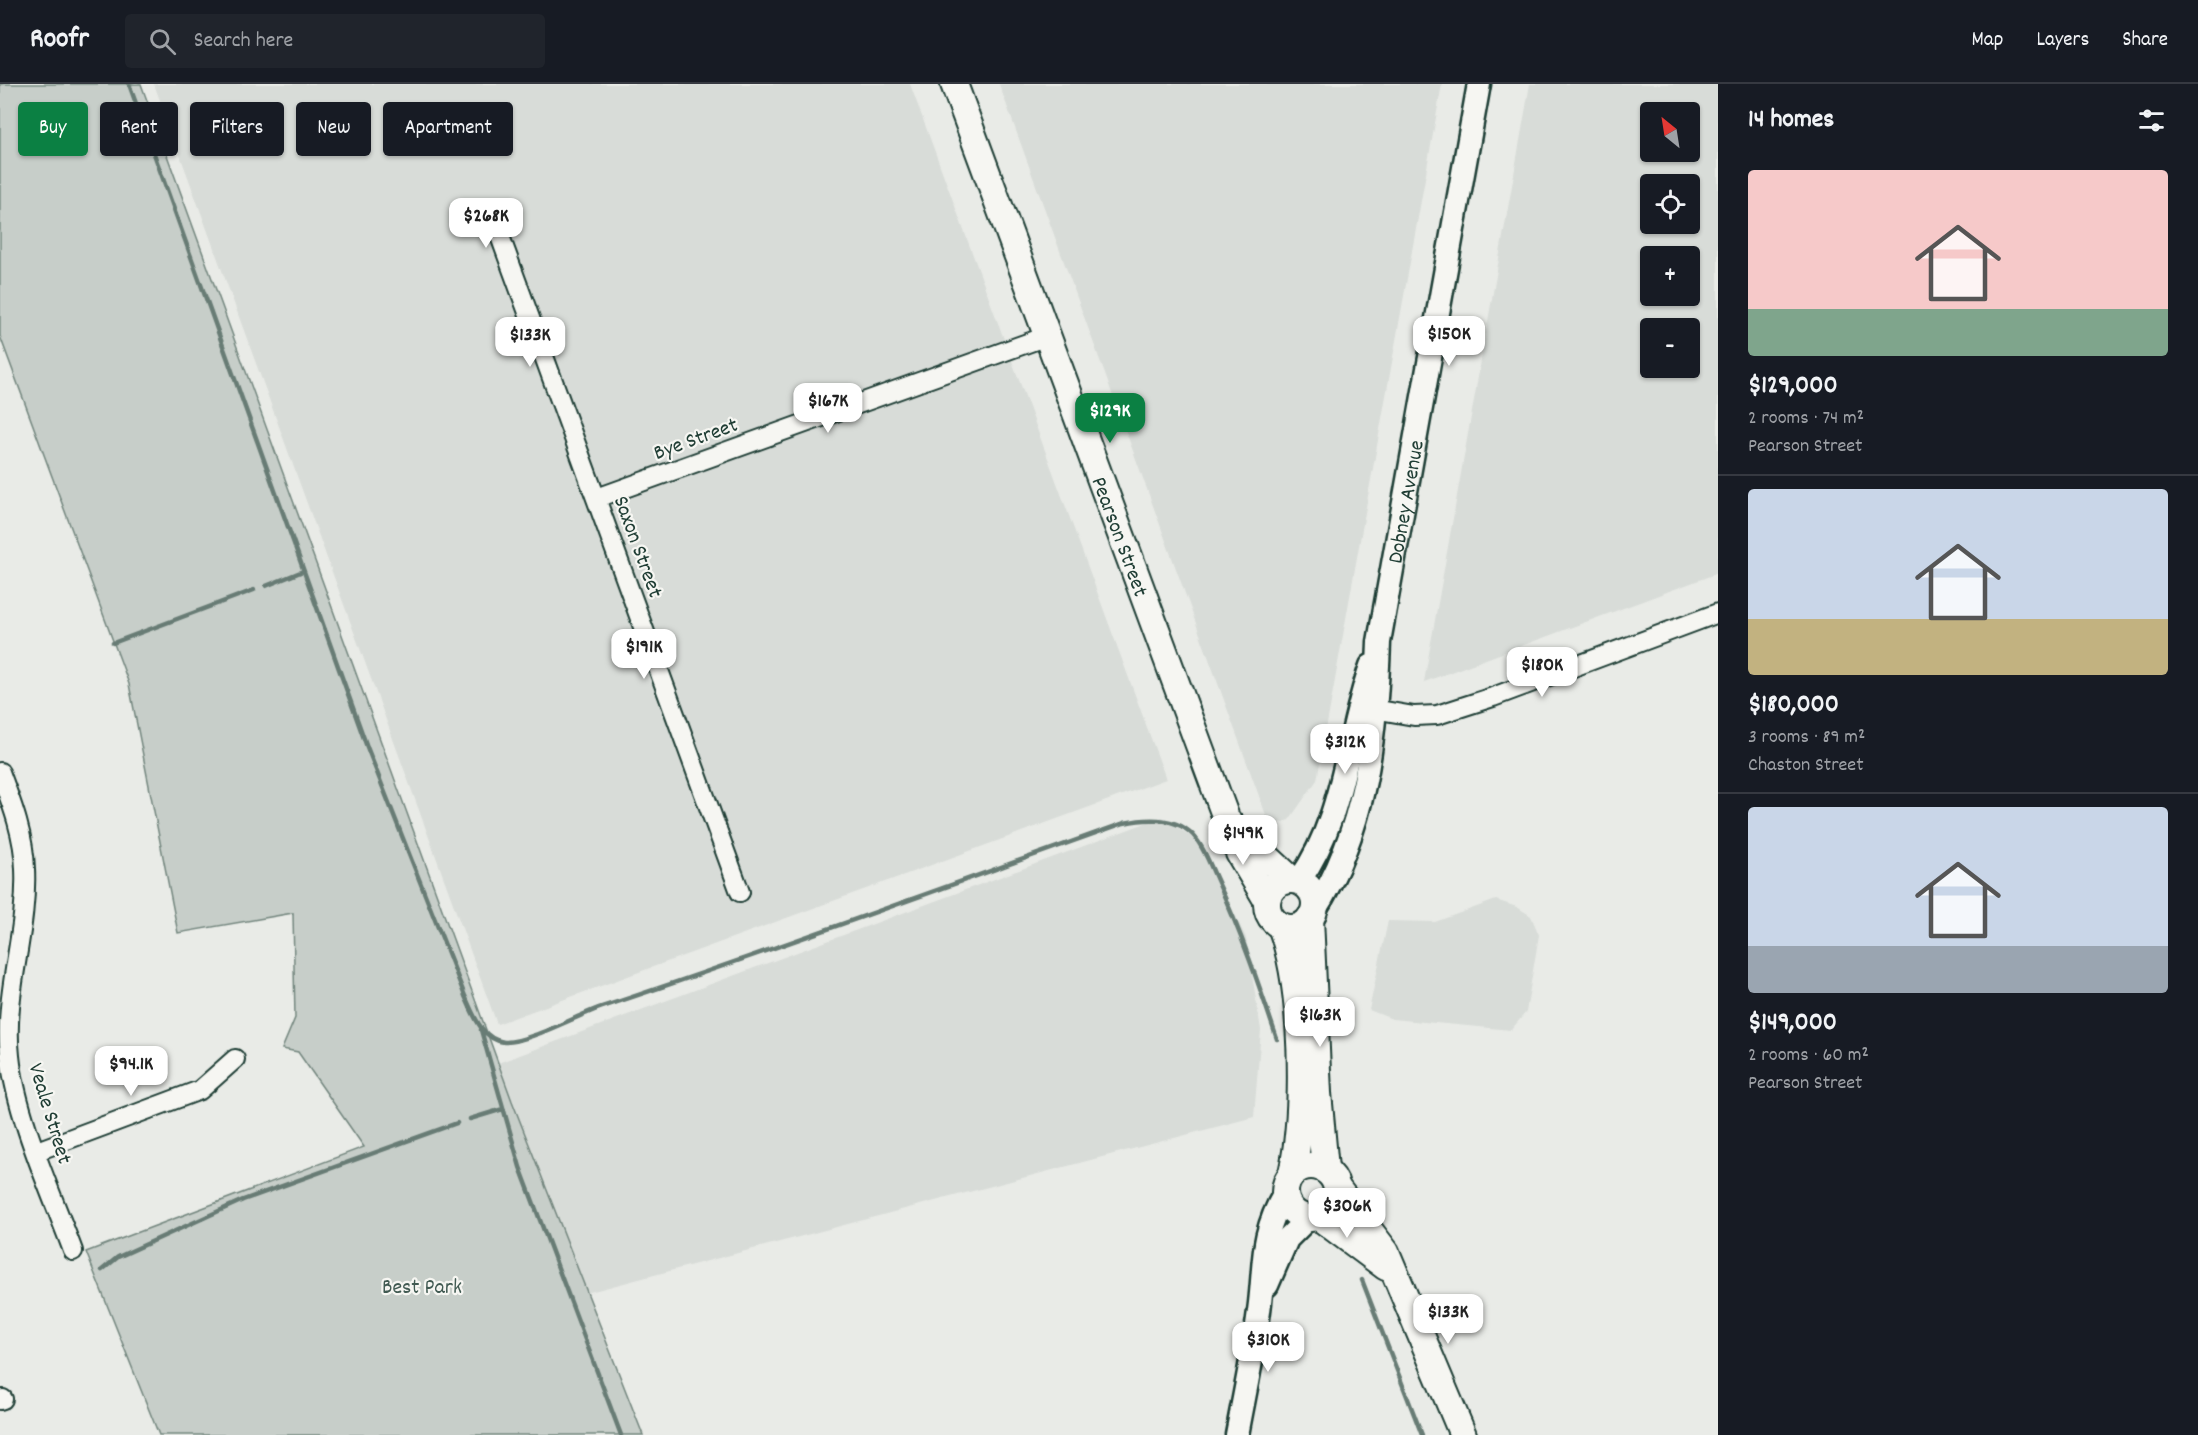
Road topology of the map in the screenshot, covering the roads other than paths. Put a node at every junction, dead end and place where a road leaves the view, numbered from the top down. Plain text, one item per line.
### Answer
1 (954, 84) edge
2 (1479, 84) edge
3 (493, 217) dead end
4 (1047, 336) junction
5 (597, 498) junction
6 (1718, 613) edge
7 (1367, 709) junction
8 (0, 772) edge
9 (1226, 818) junction
10 (1295, 880) junction
11 (740, 892) dead end
12 (1267, 900) junction
13 (1312, 915) junction
14 (1281, 926) junction
15 (235, 1059) dead end
16 (37, 1151) junction
17 (1331, 1179) junction
18 (1288, 1183) junction
19 (1314, 1217) junction
20 (73, 1251) dead end
21 (1394, 1272) junction
22 (1260, 1303) junction
23 (1237, 1435) edge
24 (1463, 1435) edge

1 - 4 main road, Pearson Street
2 - 7 street, Dobney Avenue
3 - 5 street, Saxon Street
4 - 5 street, Bye Street
4 - 9 main road, Pearson Street
5 - 11 street, Saxon Street
6 - 7 street
7 - 10 street
7 - 13 street, Dobney Avenue
8 - 16 street, Veale Street
9 - 10 main road, Pearson Street
9 - 12 main road, Pearson Street
10 - 12 main road
10 - 13 main road
12 - 14 main road
13 - 14 main road
13 - 17 main road
14 - 18 main road
15 - 16 street
16 - 20 street, Veale Street
17 - 18 main road
17 - 19 main road
17 - 21 main road
18 - 19 main road
18 - 22 street
19 - 21 main road
19 - 22 street
21 - 24 main road
22 - 23 street

